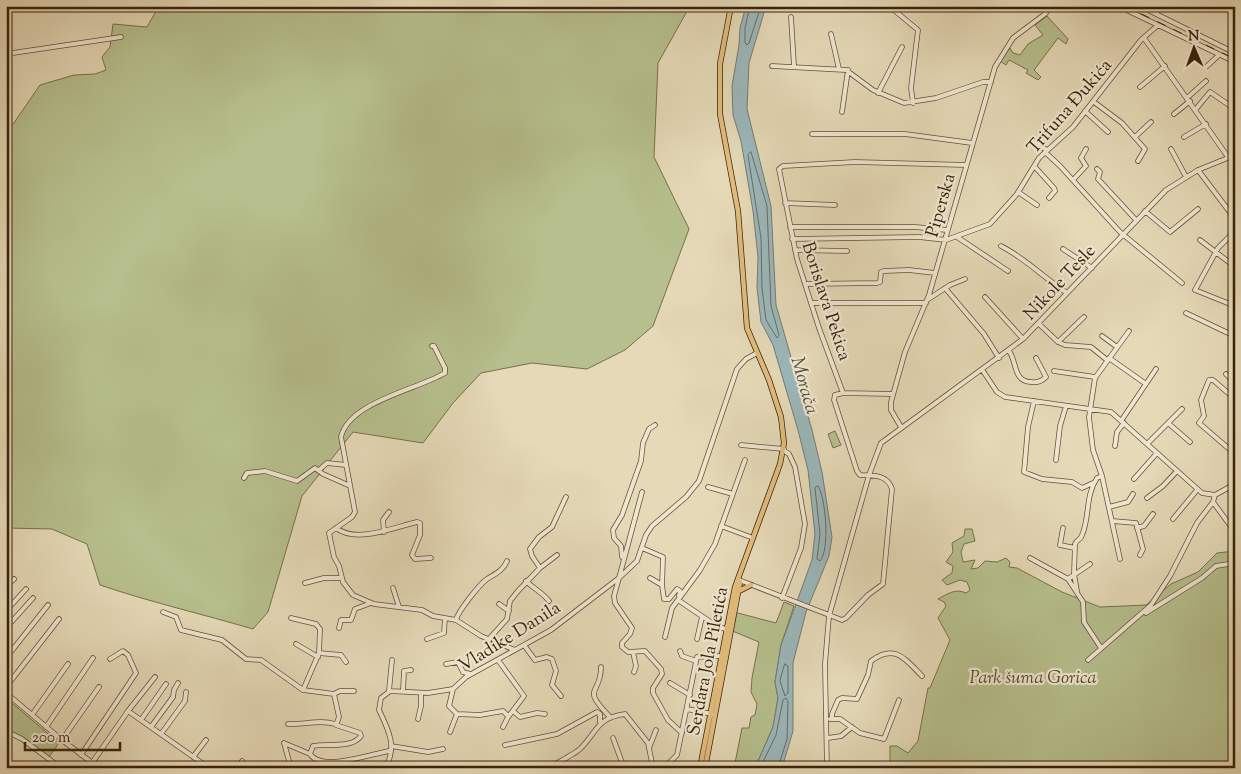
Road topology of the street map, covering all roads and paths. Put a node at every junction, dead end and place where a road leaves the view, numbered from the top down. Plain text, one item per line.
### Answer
1 (731, 6) edge
2 (890, 6) edge
3 (1118, 6) edge
4 (1140, 6) edge
5 (1160, 6) edge
6 (1048, 7) edge
7 (1156, 14) junction
8 (791, 17) dead end
9 (1158, 25) junction
10 (832, 34) dead end
11 (121, 37) dead end
12 (1144, 38) junction
13 (902, 47) dead end
14 (1235, 53) edge
15 (6, 54) edge
16 (1219, 55) junction
17 (1235, 62) edge
18 (772, 66) dead end
19 (794, 66) junction
20 (1165, 66) junction
21 (1206, 67) dead end
22 (839, 69) junction
23 (848, 70) junction
24 (1206, 81) dead end
25 (991, 82) junction
26 (1140, 87) dead end
27 (878, 93) junction
28 (1189, 99) junction
29 (913, 102) junction
30 (1094, 102) junction
31 (1229, 105) dead end
32 (1196, 109) junction
33 (842, 112) dead end
34 (1085, 112) junction
35 (1174, 114) dead end
36 (1151, 122) dead end
37 (1206, 124) junction
38 (1108, 132) dead end
39 (812, 134) dead end
40 (1135, 137) junction
41 (1184, 137) dead end
42 (1031, 141) dead end
43 (972, 143) junction
44 (1086, 149) dead end
45 (1171, 149) dead end
46 (1046, 151) junction
47 (1235, 155) edge
48 (1228, 158) junction
49 (1138, 161) dead end
50 (966, 165) junction
51 (1034, 167) junction
52 (1097, 169) dead end
53 (1198, 170) junction
54 (1186, 177) junction
55 (1073, 180) junction
56 (1018, 192) junction
57 (1049, 198) dead end
58 (785, 203) junction
59 (834, 205) dead end
60 (1037, 205) dead end
61 (1198, 209) dead end
62 (1145, 211) junction
63 (1235, 219) edge
64 (1136, 220) junction
65 (790, 227) junction
66 (947, 230) junction
67 (1235, 231) edge
68 (1122, 235) junction
69 (958, 237) junction
70 (792, 239) junction
71 (944, 240) junction
72 (1200, 240) dead end
73 (1001, 246) dead end
74 (1063, 249) dead end
75 (795, 250) junction
76 (847, 250) dead end
77 (1216, 252) junction
78 (1234, 266) edge
79 (1092, 268) junction
80 (1008, 270) dead end
81 (935, 273) junction
82 (965, 279) dead end
83 (1182, 283) dead end
84 (806, 284) junction
85 (945, 288) junction
86 (1068, 293) junction
87 (985, 297) dead end
88 (926, 301) junction
89 (810, 302) junction
90 (1235, 306) edge
91 (1186, 313) dead end
92 (1084, 317) dead end
93 (1039, 324) junction
94 (1235, 328) edge
95 (1129, 332) dead end
96 (1102, 336) dead end
97 (1023, 339) junction
98 (1058, 342) junction
99 (432, 346) dead end
100 (1117, 348) junction
101 (1009, 351) junction
102 (757, 353) junction
103 (1000, 358) junction
104 (1036, 358) dead end
105 (1108, 359) junction
106 (1156, 369) dead end
107 (983, 371) junction
108 (1054, 371) dead end
109 (1226, 374) dead end
110 (1095, 377) junction
111 (1235, 383) edge
112 (1146, 384) junction
113 (843, 393) junction
114 (893, 394) junction
115 (1235, 399) edge
116 (1034, 401) junction
117 (1066, 406) junction
118 (1090, 408) junction
119 (1182, 409) dead end
120 (1122, 422) junction
121 (1168, 423) junction
122 (655, 425) dead end
123 (901, 427) junction
124 (1190, 442) dead end
125 (1147, 444) junction
126 (742, 445) dead end
127 (1115, 446) dead end
128 (783, 450) junction
129 (1157, 453) junction
130 (1235, 454) edge
131 (745, 460) dead end
132 (1056, 460) dead end
133 (346, 465) junction
134 (319, 470) junction
135 (1177, 470) junction
136 (869, 475) junction
137 (1102, 476) junction
138 (244, 478) dead end
139 (1134, 479) dead end
140 (1094, 483) junction
141 (1235, 484) edge
142 (348, 485) junction
143 (708, 487) dead end
144 (1082, 488) junction
145 (1197, 490) junction
146 (642, 492) dead end
147 (733, 494) junction
148 (1134, 494) dead end
149 (1215, 495) junction
150 (566, 497) dead end
151 (1088, 498) junction
152 (1147, 498) dead end
153 (1213, 502) junction
154 (1108, 507) junction
155 (388, 512) dead end
156 (1152, 514) dead end
157 (1173, 519) dead end
158 (1112, 521) junction
159 (722, 526) junction
160 (336, 528) junction
161 (1063, 528) dead end
162 (1137, 528) junction
163 (384, 532) junction
164 (1235, 532) edge
165 (753, 538) junction
166 (642, 548) junction
167 (1075, 548) junction
168 (557, 555) dead end
169 (1140, 555) dead end
170 (430, 558) dead end
171 (1030, 558) dead end
172 (1120, 559) dead end
173 (506, 561) dead end
174 (1235, 562) edge
175 (1090, 564) dead end
176 (623, 565) junction
177 (540, 568) junction
178 (1074, 574) junction
179 (341, 578) junction
180 (619, 578) junction
181 (650, 578) dead end
182 (14, 579) dead end
183 (739, 579) junction
184 (1068, 579) junction
185 (526, 581) junction
186 (305, 583) dead end
187 (662, 585) junction
188 (751, 585) junction
189 (6, 587) edge
190 (26, 588) dead end
191 (393, 588) dead end
192 (1077, 591) junction
193 (735, 594) junction
194 (32, 598) dead end
195 (679, 599) junction
196 (783, 599) junction
197 (549, 601) dead end
198 (371, 603) junction
199 (499, 604) dead end
200 (48, 605) dead end
201 (399, 607) junction
202 (6, 611) edge
203 (509, 611) junction
204 (163, 612) dead end
205 (828, 616) junction
206 (1140, 616) junction
207 (702, 617) junction
208 (291, 618) dead end
209 (445, 618) junction
210 (59, 619) dead end
211 (456, 620) junction
212 (6, 628) edge
213 (339, 628) dead end
214 (729, 630) junction
215 (666, 637) dead end
216 (427, 638) dead end
217 (698, 639) dead end
218 (488, 640) junction
219 (296, 644) dead end
220 (524, 645) junction
221 (1101, 648) junction
222 (515, 650) junction
223 (680, 651) dead end
224 (633, 652) junction
225 (319, 655) junction
226 (721, 656) junction
227 (6, 658) edge
228 (93, 658) dead end
229 (110, 659) dead end
230 (392, 660) dead end
231 (498, 660) junction
232 (1088, 660) dead end
233 (696, 661) junction
234 (346, 662) dead end
235 (68, 664) dead end
236 (446, 664) dead end
237 (601, 667) dead end
238 (411, 670) dead end
239 (634, 672) dead end
240 (470, 674) junction
241 (922, 676) dead end
242 (155, 677) dead end
243 (178, 683) dead end
244 (670, 683) dead end
245 (166, 684) dead end
246 (6, 687) edge
247 (99, 687) dead end
248 (453, 689) junction
249 (303, 690) junction
250 (354, 691) dead end
251 (390, 691) junction
252 (403, 691) junction
253 (186, 692) dead end
254 (6, 693) edge
255 (421, 693) junction
256 (334, 694) junction
257 (690, 695) junction
258 (561, 696) dead end
259 (899, 700) dead end
260 (687, 709) junction
261 (128, 711) junction
262 (513, 711) junction
263 (457, 714) junction
264 (545, 714) dead end
265 (713, 714) junction
266 (32, 715) junction
267 (508, 716) junction
268 (610, 717) junction
269 (418, 719) dead end
270 (826, 719) junction
271 (832, 719) junction
272 (141, 720) junction
273 (600, 722) junction
274 (288, 724) dead end
275 (336, 724) junction
276 (46, 726) junction
277 (151, 727) junction
278 (503, 727) dead end
279 (852, 727) junction
280 (656, 730) dead end
281 (6, 731) edge
282 (450, 732) dead end
283 (682, 733) junction
284 (161, 734) junction
285 (613, 738) dead end
286 (828, 738) dead end
287 (62, 740) junction
288 (206, 740) dead end
289 (392, 746) junction
290 (505, 746) dead end
291 (649, 748) junction
292 (443, 749) dead end
293 (389, 751) junction
294 (310, 754) junction
295 (81, 755) junction
296 (194, 757) junction
297 (242, 760) dead end
298 (92, 763) junction
299 (61, 768) edge
300 (99, 768) edge
301 (209, 768) edge
302 (241, 768) edge
303 (291, 768) edge
304 (385, 768) edge
305 (549, 768) edge
306 (624, 768) edge
307 (653, 768) edge
308 (657, 768) edge
309 (700, 768) edge
310 (705, 768) edge
311 (827, 768) edge

1 - 102 main road, Serdara Jola Piletića
2 - 29 street
3 - 9 street
4 - 7 street
5 - 7 street
6 - 25 street, Piperska
7 - 14 street
8 - 19 street
9 - 12 street, Trifuna Đukića
9 - 16 street
10 - 22 street
11 - 15 street
12 - 20 street
12 - 30 street, Trifuna Đukića
13 - 27 street
16 - 17 street
16 - 21 street
18 - 19 street
19 - 22 street
20 - 26 street
20 - 28 street
22 - 23 street
23 - 27 street
23 - 33 street
24 - 28 street
25 - 29 street
25 - 43 street, Piperska
27 - 29 street
28 - 32 street
28 - 35 street
30 - 34 street, Trifuna Đukića
30 - 40 street
31 - 32 street
32 - 37 street
34 - 38 street
34 - 46 street, Trifuna Đukića
36 - 40 street
37 - 41 street
37 - 48 street
39 - 43 street
40 - 49 street
42 - 46 street
43 - 50 street, Piperska
44 - 55 street
45 - 54 street
46 - 51 street, Trifuna Đukića
46 - 55 street
47 - 48 street, Nikole Tesle
48 - 53 street, Nikole Tesle
50 - 58 street, Borislava Pekica
50 - 66 street, Piperska
51 - 56 street, Trifuna Đukića
51 - 57 street
52 - 64 street
53 - 54 street, Nikole Tesle
53 - 63 street
54 - 62 street, Nikole Tesle
55 - 68 street
56 - 60 street
56 - 69 street, Trifuna Đukića
58 - 59 street
58 - 65 street, Borislava Pekica
61 - 62 street
62 - 64 street, Nikole Tesle
64 - 68 street, Nikole Tesle
65 - 66 street
65 - 70 street, Borislava Pekica
66 - 71 street, Piperska
67 - 77 street
68 - 79 street, Nikole Tesle
68 - 83 street
69 - 71 street, Trifuna Đukića
69 - 80 street
70 - 71 street, Trifuna Đukića
70 - 75 street, Borislava Pekica
71 - 81 street, Piperska
72 - 77 street
73 - 86 street
74 - 79 street
75 - 76 street
75 - 84 street, Borislava Pekica
77 - 78 street
77 - 90 street
79 - 86 street, Nikole Tesle
81 - 84 street
81 - 88 street, Piperska
82 - 85 street
84 - 89 street, Borislava Pekica
85 - 88 street
85 - 103 street
86 - 93 street, Nikole Tesle
87 - 97 street
88 - 89 street
88 - 114 street, Piperska
89 - 113 street, Borislava Pekica
91 - 94 street
92 - 98 street
93 - 97 street, Nikole Tesle
93 - 98 street
95 - 100 street
96 - 100 street
97 - 101 street, Nikole Tesle
98 - 105 street
99 - 133 street
100 - 105 street
101 - 103 street, Nikole Tesle
101 - 104 street
102 - 128 main road, Serdara Jola Piletića
102 - 166 street, Vladike Danila
103 - 107 street, Nikole Tesle
105 - 110 street
105 - 112 street
106 - 112 street
107 - 116 street
107 - 123 street, Nikole Tesle
108 - 110 street
109 - 111 street
110 - 118 street
112 - 120 street
113 - 114 street
113 - 136 street
114 - 123 street, Piperska
115 - 130 street
116 - 117 street
116 - 144 street
117 - 118 street
117 - 132 street
118 - 120 street
118 - 137 street
119 - 121 street
120 - 125 street
120 - 127 street
121 - 124 street
121 - 125 street
122 - 176 street
123 - 136 street, Nikole Tesle
125 - 129 street
126 - 128 street
128 - 165 main road, Serdara Jola Piletića
128 - 196 street
129 - 135 street
129 - 139 street
131 - 147 street
133 - 134 street
133 - 142 street
134 - 138 street
134 - 142 street
135 - 145 street
135 - 152 street
136 - 205 street, Nikole Tesle
136 - 205 street
137 - 140 street
137 - 154 street
140 - 144 street
140 - 151 street
141 - 149 street
142 - 160 street
143 - 147 street
144 - 151 street
145 - 149 street
145 - 157 street
146 - 176 street
147 - 159 street
148 - 154 street
149 - 153 street
150 - 177 street
151 - 167 street
153 - 164 street
153 - 206 street
154 - 158 street
155 - 163 street
156 - 162 street
158 - 162 street
158 - 172 street
159 - 165 street
159 - 195 street
160 - 163 street
160 - 179 street
161 - 167 street
162 - 169 street
163 - 170 street
165 - 183 main road, Serdara Jola Piletića
166 - 180 street, Vladike Danila
166 - 187 street
167 - 178 street
168 - 177 street
171 - 184 street
173 - 211 street
174 - 206 street
175 - 178 street
176 - 180 street
177 - 185 street
178 - 184 street
178 - 192 street
179 - 186 street
179 - 198 street
180 - 220 street, Vladike Danila
180 - 224 street
181 - 187 street
182 - 189 street
183 - 188 street
183 - 193 main road, Serdara Jola Piletića
184 - 192 street
185 - 197 street
185 - 203 street
187 - 195 street
188 - 193 main road
188 - 196 street
190 - 202 street
191 - 201 street
192 - 221 street
193 - 214 main road, Serdara Jola Piletića
194 - 212 street
195 - 207 street
195 - 215 street
196 - 205 street
198 - 201 street
198 - 213 street
199 - 203 street
200 - 227 street
201 - 209 street
203 - 218 street
204 - 249 street
205 - 270 street, Nikole Tesle
206 - 221 street
207 - 214 street
207 - 217 street
208 - 225 street
209 - 211 street
209 - 216 street
210 - 246 street
211 - 218 street
214 - 226 main road, Serdara Jola Piletića
214 - 265 main road, Serdara Jola Piletića
218 - 222 street
219 - 225 street
220 - 222 street, Vladike Danila
220 - 258 street
221 - 232 street
222 - 231 street, Vladike Danila
223 - 233 street
224 - 239 street
224 - 283 street
225 - 234 street
225 - 249 street
226 - 233 street
226 - 265 main road, Serdara Jola Piletića
228 - 276 street
229 - 295 street
230 - 251 street
231 - 240 street, Vladike Danila
231 - 262 street
233 - 257 street
235 - 266 street
236 - 240 street
237 - 268 street
238 - 252 street
240 - 248 street, Vladike Danila
241 - 271 street
242 - 261 street
243 - 277 street
244 - 257 street
245 - 272 street
247 - 287 street
248 - 255 street
248 - 263 street, Vladike Danila
249 - 256 street
250 - 256 street
251 - 252 street
251 - 289 street
252 - 255 street
253 - 284 street
254 - 266 street
255 - 269 street
256 - 275 street
257 - 260 street
259 - 279 street
260 - 265 street
260 - 283 street
261 - 272 street
261 - 298 street
262 - 264 street
262 - 267 street
263 - 267 street
263 - 282 street
265 - 309 main road, Serdara Jola Piletića
265 - 310 main road, Serdara Jola Piletića
266 - 276 street
267 - 278 street
268 - 273 street
268 - 291 street
270 - 271 street
270 - 311 street, Nikole Tesle
271 - 279 street
272 - 277 street
273 - 290 street
273 - 305 street
274 - 275 street
275 - 294 street
276 - 287 street
277 - 284 street
279 - 286 street
280 - 291 street
281 - 299 street
283 - 308 street
284 - 296 street
285 - 306 street
287 - 295 street
288 - 296 street
289 - 292 street
289 - 293 street
291 - 307 street
293 - 294 street
293 - 304 street
294 - 303 street
295 - 298 street
296 - 301 street
297 - 302 street
298 - 300 street

